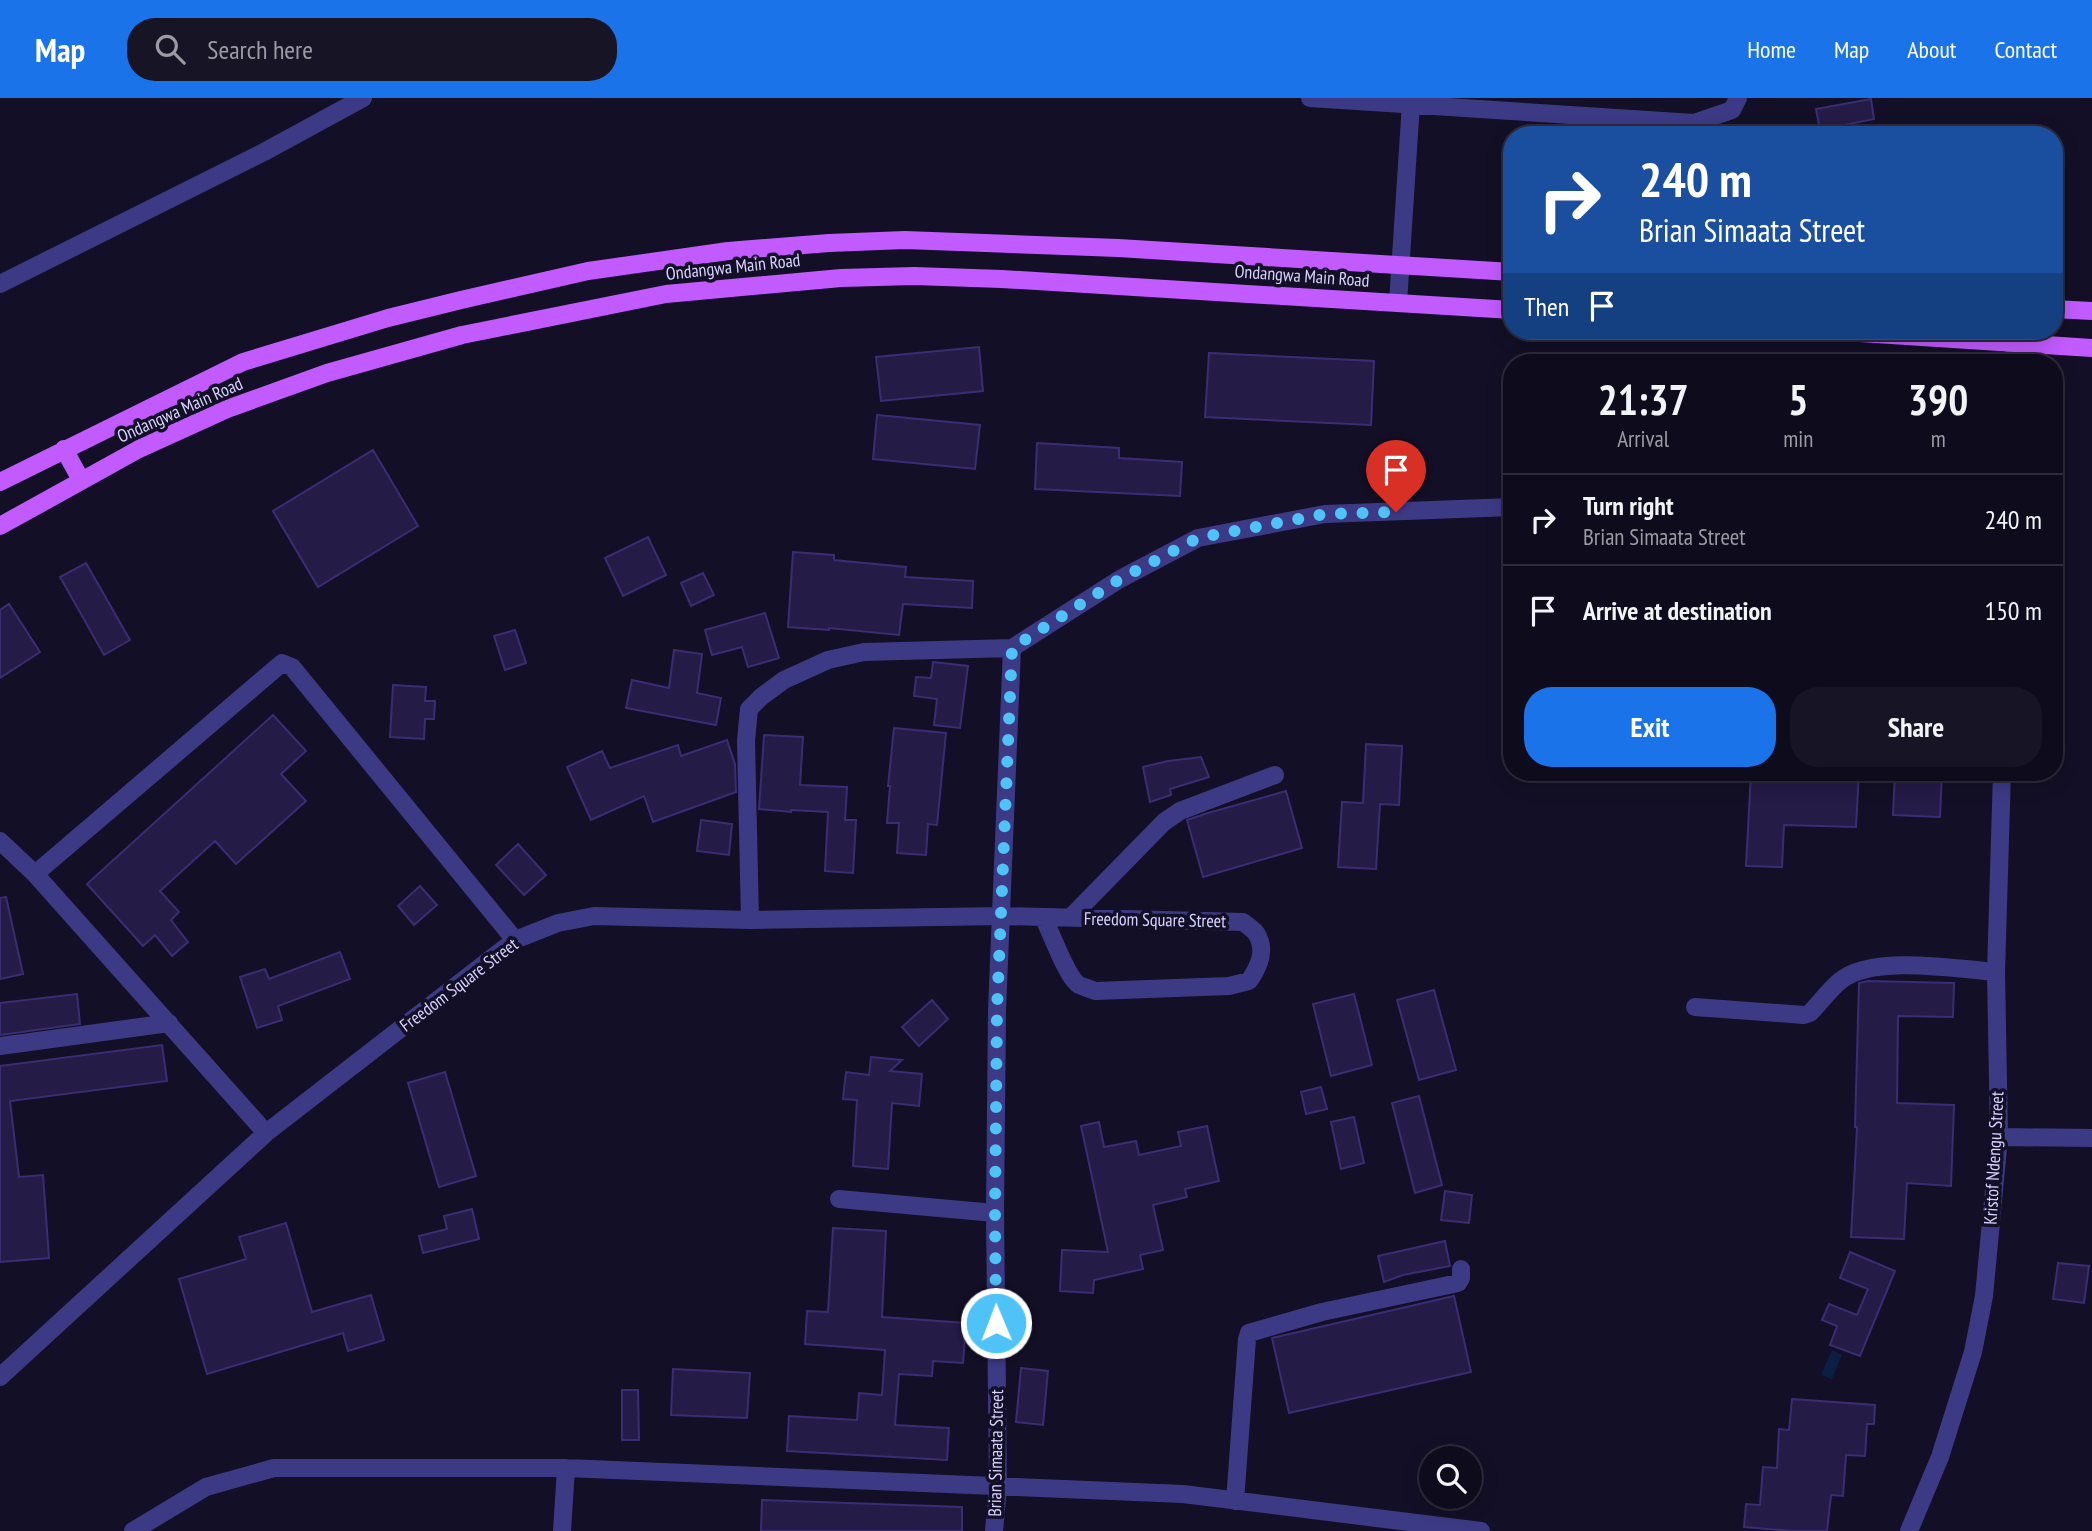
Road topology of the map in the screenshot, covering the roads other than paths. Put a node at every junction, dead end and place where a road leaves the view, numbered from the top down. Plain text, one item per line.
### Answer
1 (363, 98) edge
2 (1310, 98) edge
3 (1738, 98) edge
4 (1411, 103) junction
5 (1400, 264) junction
6 (1503, 271) edge
7 (0, 284) edge
8 (1398, 303) junction
9 (1503, 309) edge
10 (2063, 310) edge
11 (2092, 312) edge
12 (2036, 340) edge
13 (2092, 348) edge
14 (64, 449) junction
15 (81, 480) junction
16 (0, 482) edge
17 (1503, 507) edge
18 (0, 526) edge
19 (1012, 648) junction
20 (1275, 775) dead end
21 (2003, 781) edge
22 (0, 841) edge
23 (35, 874) junction
24 (1002, 916) junction
25 (1070, 918) junction
26 (1044, 919) junction
27 (750, 920) junction
28 (515, 940) junction
29 (1997, 972) junction
30 (1695, 1007) dead end
31 (169, 1023) junction
32 (0, 1046) edge
33 (266, 1133) junction
34 (1999, 1137) junction
35 (2092, 1138) edge
36 (839, 1199) dead end
37 (995, 1213) junction
38 (1461, 1269) dead end
39 (0, 1377) edge
40 (566, 1468) junction
41 (998, 1487) junction
42 (1235, 1501) junction
43 (133, 1531) edge
44 (562, 1531) edge
45 (994, 1531) edge
46 (1481, 1531) edge
47 (1909, 1531) edge

1 - 7 street
2 - 4 street
3 - 4 street
4 - 5 street
5 - 6 main road, Ondangwa Main Road
5 - 8 street
5 - 14 main road, Ondangwa Main Road
8 - 9 main road, Ondangwa Main Road
8 - 15 main road, Ondangwa Main Road
10 - 11 main road
12 - 13 main road
14 - 15 main road
14 - 16 main road, Ondangwa Main Road
15 - 18 main road, Ondangwa Main Road
17 - 19 street
19 - 24 street, Brian Simaata Street
19 - 27 street
20 - 25 street
21 - 29 street, Kristof Ndengu Street
22 - 23 street
23 - 28 street
23 - 31 street
24 - 26 street, Freedom Square Street
24 - 27 street, Freedom Square Street
24 - 37 street, Brian Simaata Street
25 - 26 street, Freedom Square Street
25 - 26 street, Freedom Square Street
27 - 28 street, Freedom Square Street
28 - 33 street, Freedom Square Street
29 - 30 street
29 - 34 street, Kristof Ndengu Street
31 - 32 street
31 - 33 street
33 - 39 street, Freedom Square Street
34 - 35 street
34 - 47 street, Kristof Ndengu Street
36 - 37 street
37 - 41 street, Brian Simaata Street
38 - 42 street
40 - 41 street
40 - 43 street
40 - 44 street
41 - 42 street
41 - 45 street, Brian Simaata Street
42 - 46 street

